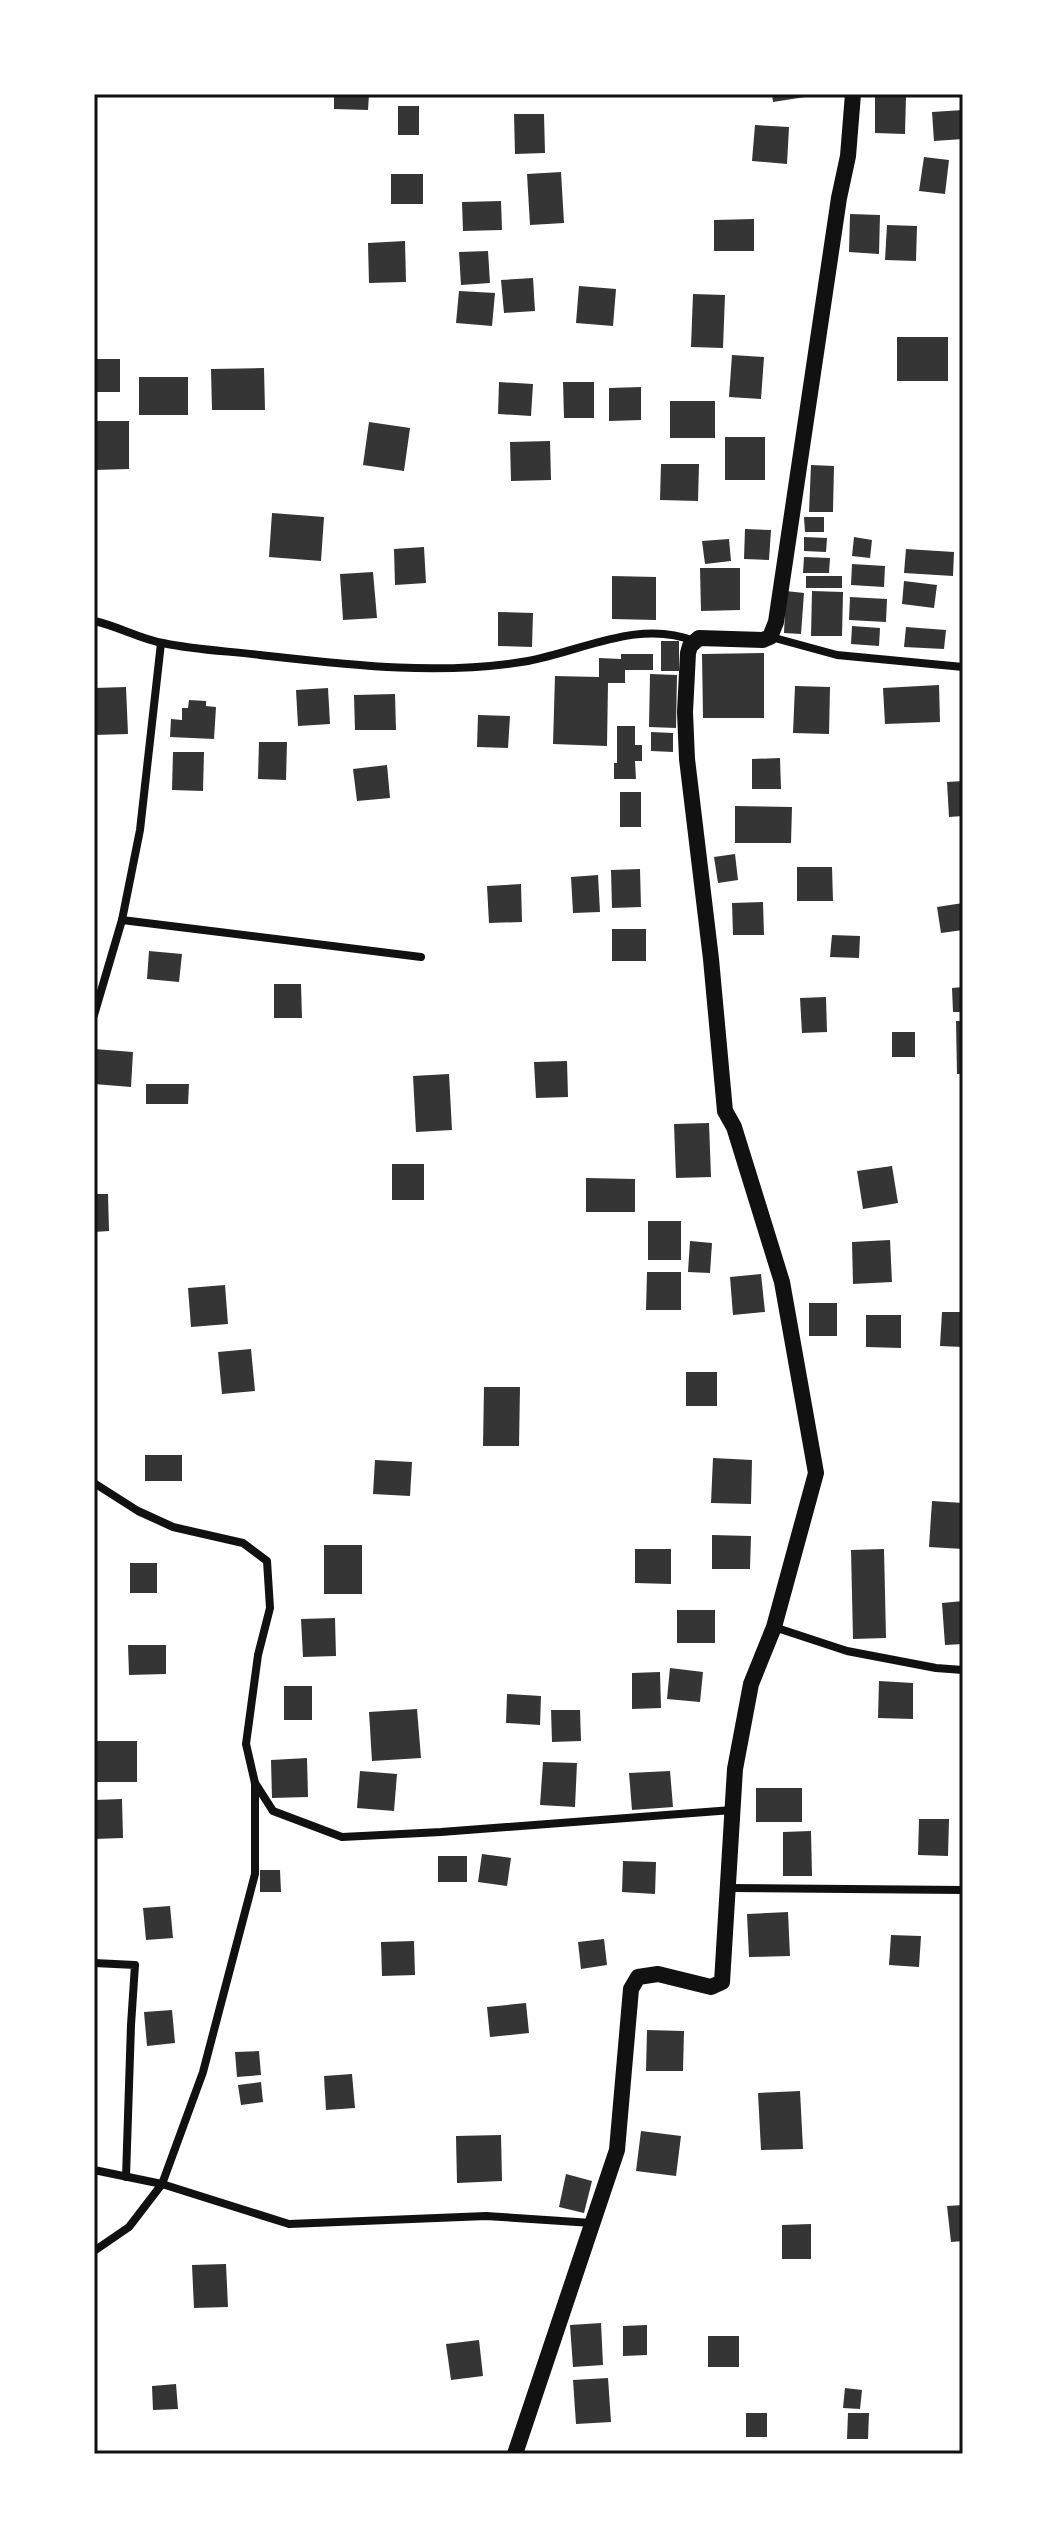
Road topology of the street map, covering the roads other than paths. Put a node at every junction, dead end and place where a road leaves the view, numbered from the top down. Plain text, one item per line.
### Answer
1 (853, 94) edge
2 (94, 621) edge
3 (770, 637) junction
4 (694, 641) junction
5 (161, 643) junction
6 (963, 667) edge
7 (122, 920) junction
8 (421, 957) dead end
9 (94, 1015) edge
10 (94, 1483) edge
11 (774, 1627) junction
12 (963, 1670) edge
13 (255, 1783) junction
14 (733, 1810) junction
15 (729, 1888) junction
16 (963, 1890) edge
17 (94, 1963) edge
18 (94, 2170) edge
19 (126, 2177) junction
20 (162, 2184) junction
21 (592, 2223) junction
22 (94, 2251) edge
23 (515, 2454) edge

1 - 3 main road
2 - 5 street
3 - 4 main road
3 - 6 street
4 - 5 street
4 - 11 main road
5 - 7 street
7 - 8 street
7 - 9 street
10 - 13 street
11 - 12 street
11 - 14 main road
13 - 14 street
13 - 20 street
14 - 15 main road
15 - 16 street
15 - 21 main road
17 - 19 street
18 - 19 street
19 - 20 street
20 - 21 street
20 - 22 street
21 - 23 main road

